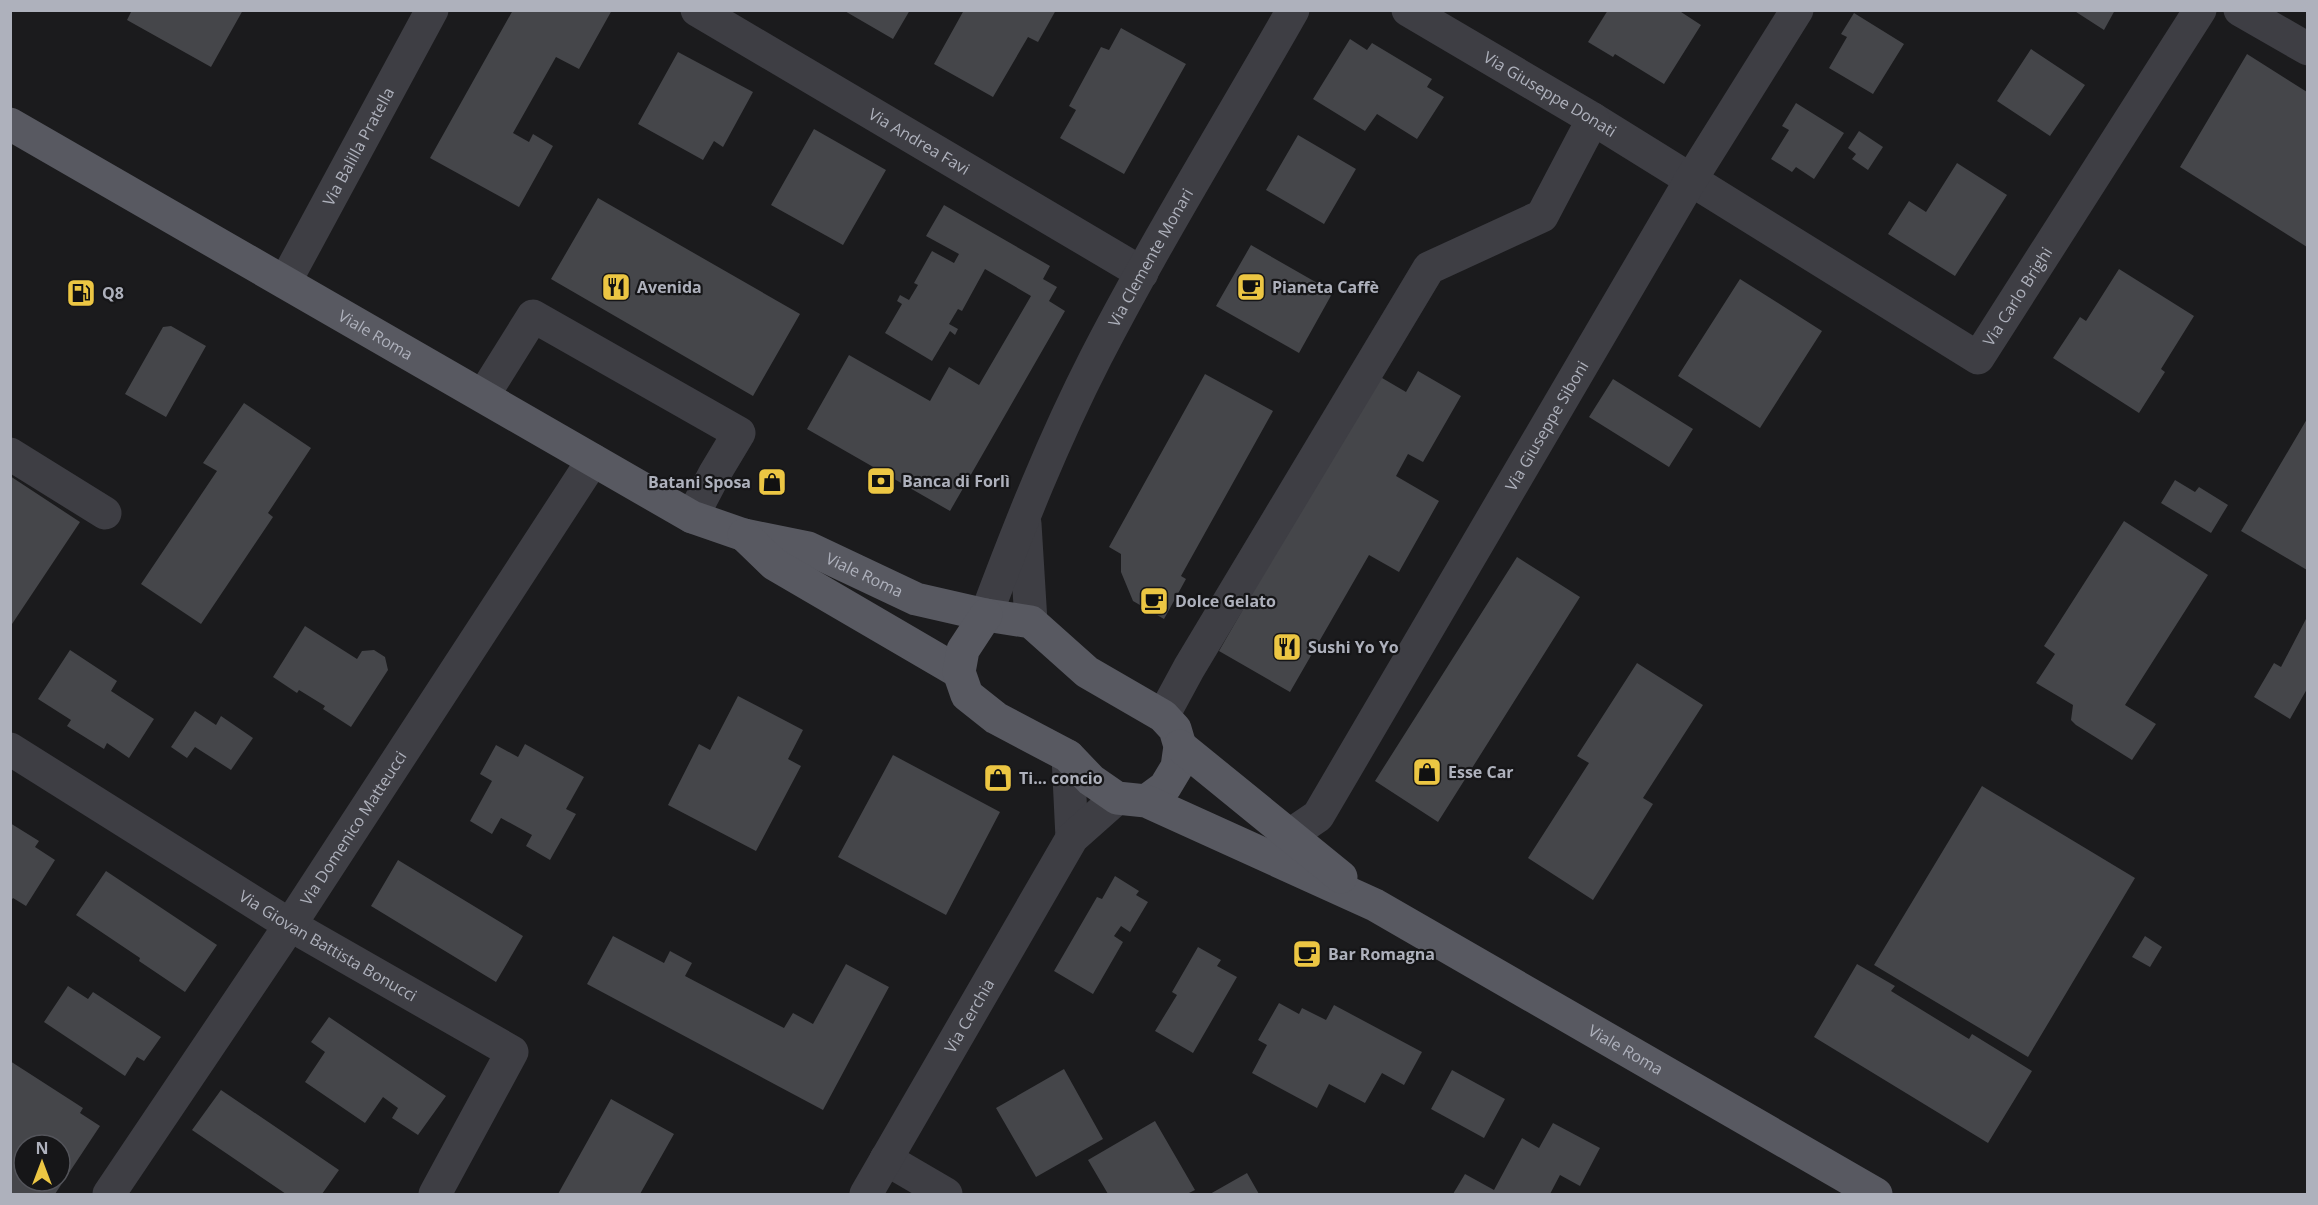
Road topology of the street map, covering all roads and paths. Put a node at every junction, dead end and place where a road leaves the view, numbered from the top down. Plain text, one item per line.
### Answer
1 (432, 10) edge
2 (697, 10) edge
3 (1293, 10) edge
4 (1408, 10) edge
5 (1797, 10) edge
6 (2200, 10) edge
7 (2240, 10) edge
8 (2307, 49) edge
9 (1593, 119) junction
10 (10, 124) edge
11 (1690, 182) junction
12 (1142, 273) junction
13 (285, 282) junction
14 (483, 396) junction
15 (10, 454) edge
16 (593, 460) junction
17 (105, 513) dead end
18 (1024, 513) junction
19 (692, 517) junction
20 (744, 535) junction
21 (986, 615) junction
22 (1031, 622) junction
23 (959, 672) junction
24 (1163, 716) junction
25 (1180, 746) junction
26 (10, 749) edge
27 (1068, 756) junction
28 (1132, 800) junction
29 (1290, 835) junction
30 (1072, 838) junction
31 (1375, 905) junction
32 (290, 925) junction
33 (886, 1159) junction
34 (109, 1194) edge
35 (435, 1194) edge
36 (866, 1194) edge
37 (946, 1194) edge
38 (1876, 1194) edge

1 - 13 street, Via Balilla Pratella
2 - 12 street, Via Andrea Favi
3 - 12 street, Via Clemente Monari
4 - 9 street, Via Giuseppe Donati
5 - 11 street, Via Giuseppe Siboni
6 - 11 street, Via Carlo Brighi
7 - 8 street
9 - 11 street, Via Giuseppe Donati
9 - 24 street
10 - 13 main road, Viale Roma
11 - 29 street, Via Giuseppe Siboni
12 - 18 street, Via Clemente Monari
13 - 14 main road, Viale Roma
14 - 16 main road, Viale Roma
14 - 19 street
15 - 17 street
16 - 19 main road, Viale Roma
16 - 32 street, Via Domenico Matteucci
18 - 21 street, Via Clemente Monari
18 - 22 street, Via Clemente Monari
19 - 20 main road, Viale Roma
20 - 21 main road, Viale Roma
20 - 23 main road, Viale Roma
21 - 22 main road, Viale Roma
21 - 23 main road
22 - 24 main road
23 - 27 main road, Viale Roma
24 - 25 main road
25 - 28 main road
25 - 29 main road, Viale Roma
26 - 32 street, Via Giovan Battista Bonucci
27 - 28 main road, Viale Roma
27 - 30 street
28 - 30 street, Via Cerchia
28 - 31 main road, Viale Roma
29 - 31 main road, Viale Roma
30 - 33 street, Via Cerchia
31 - 38 main road, Viale Roma
32 - 34 street, Via Domenico Matteucci
32 - 35 street, Via Giovan Battista Bonucci
33 - 36 street, Via Cerchia
33 - 37 street

